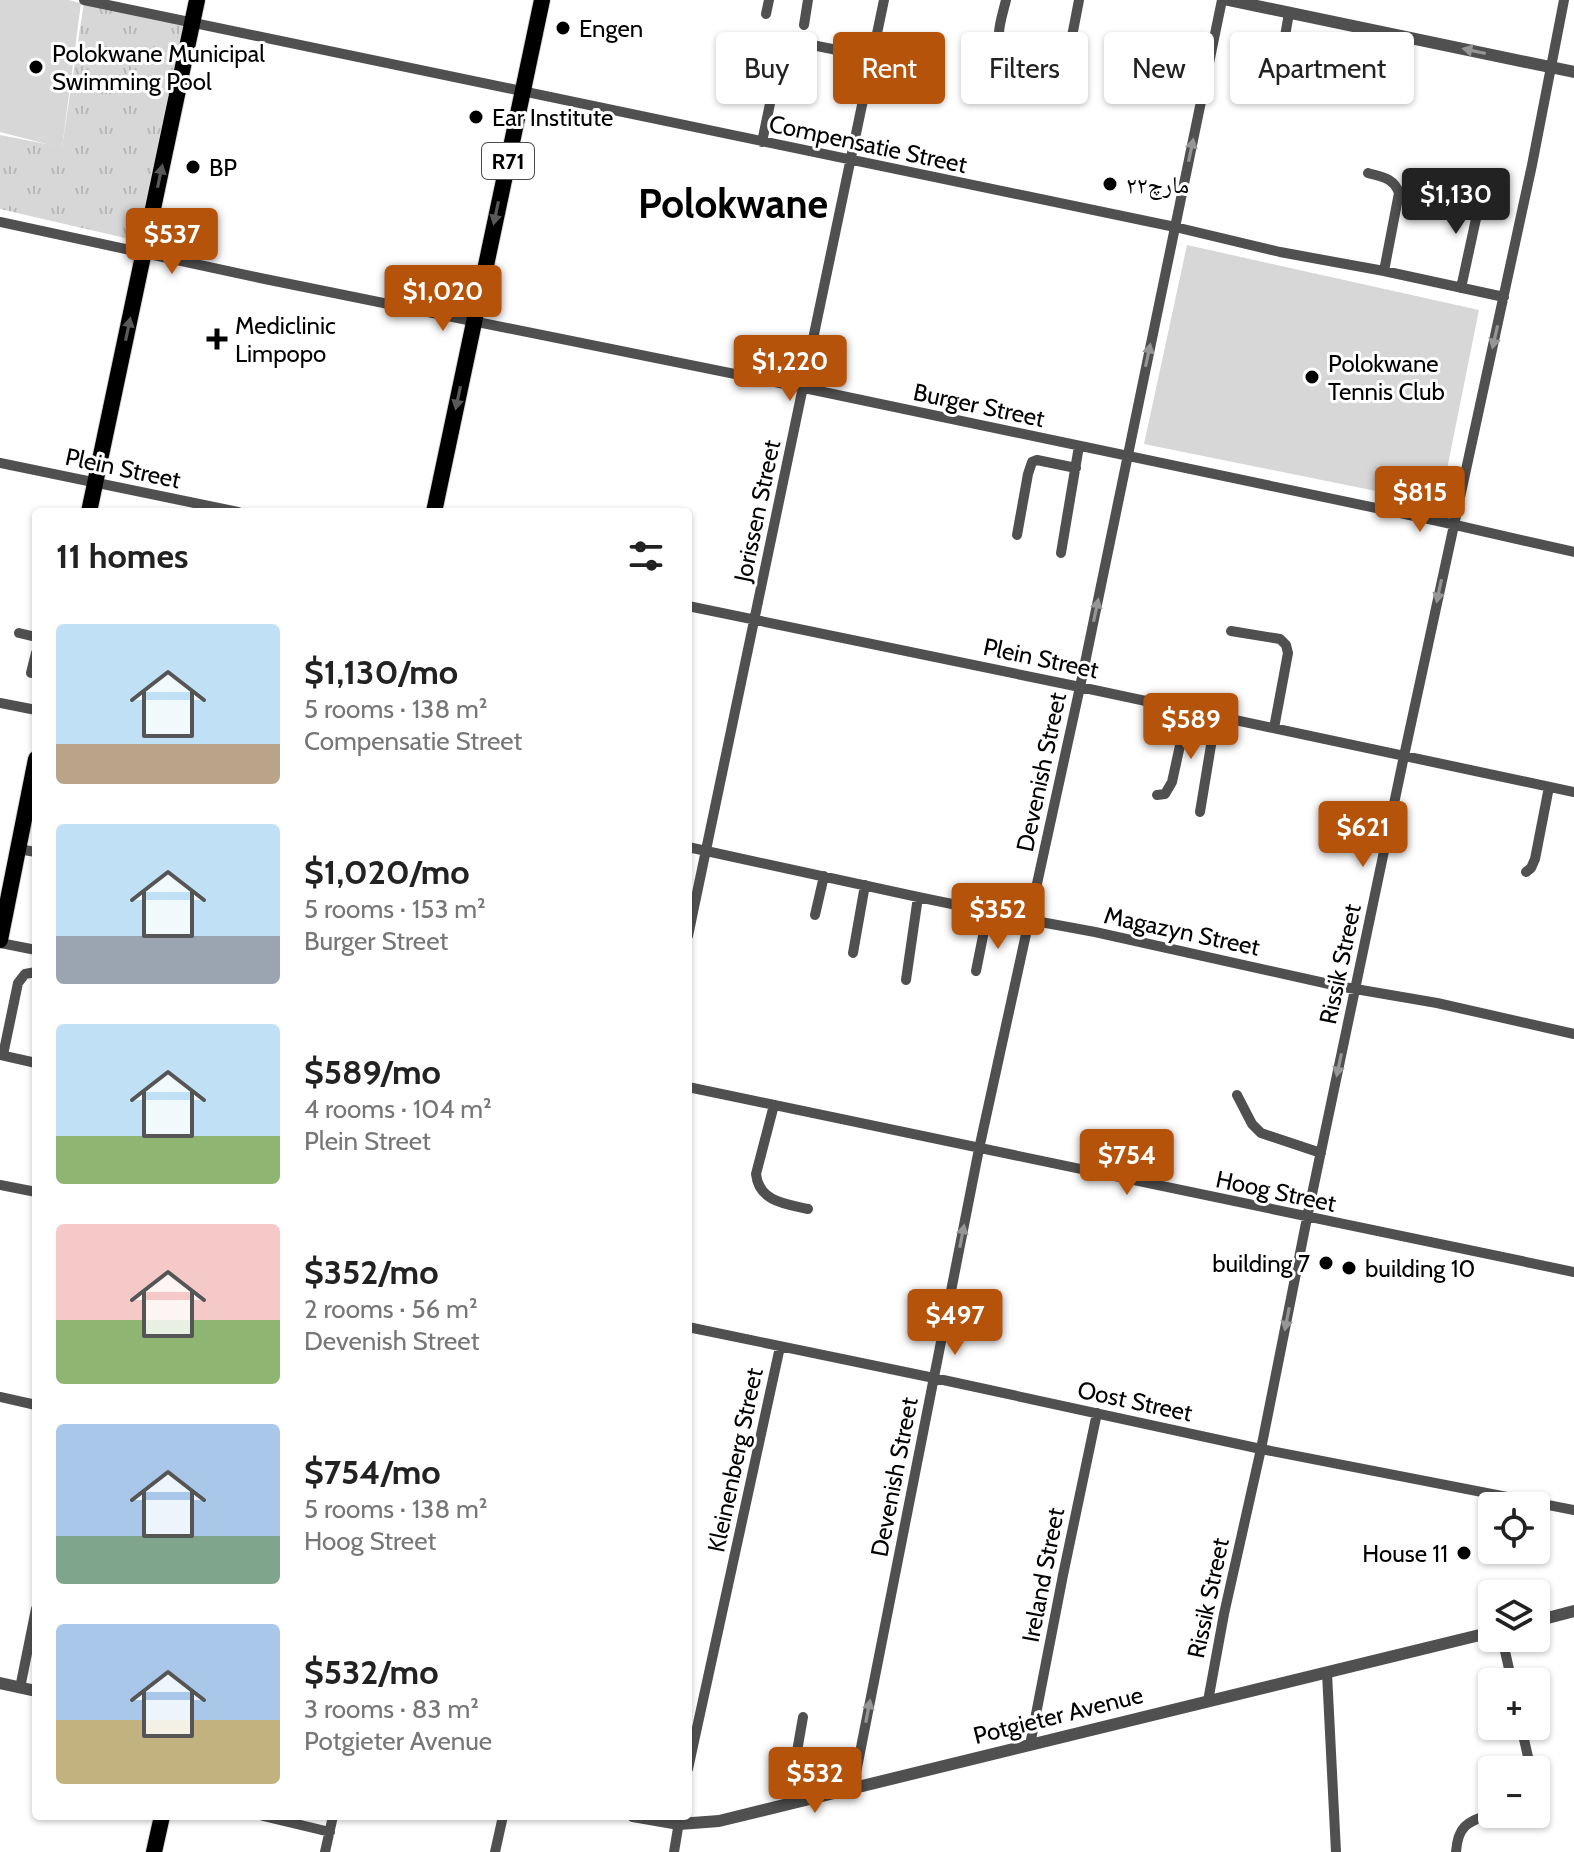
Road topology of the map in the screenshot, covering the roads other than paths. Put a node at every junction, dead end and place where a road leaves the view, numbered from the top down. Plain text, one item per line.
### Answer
1 (84, 0) edge
2 (197, 0) edge
3 (542, 0) edge
4 (769, 0) edge
5 (808, 0) edge
6 (884, 0) edge
7 (1006, 0) edge
8 (1079, 0) edge
9 (1225, 0) edge
10 (1564, 0) edge
11 (1289, 13) junction
12 (766, 14) dead end
13 (192, 24) junction
14 (804, 25) dead end
15 (877, 32) edge
16 (1000, 32) edge
17 (1073, 32) edge
18 (1286, 32) edge
19 (833, 49) edge
20 (1550, 68) junction
21 (1574, 72) edge
22 (523, 90) junction
23 (862, 104) edge
24 (762, 142) junction
25 (850, 161) junction
26 (1368, 173) dead end
27 (1482, 191) dead end
28 (0, 222) edge
29 (1175, 227) junction
30 (144, 253) junction
31 (1384, 271) junction
32 (1461, 288) junction
33 (1504, 297) junction
34 (474, 321) junction
35 (802, 388) junction
36 (1079, 446) junction
37 (1127, 457) junction
38 (0, 463) edge
39 (1076, 468) junction
40 (95, 483) junction
41 (90, 508) edge
42 (218, 508) edge
43 (435, 508) edge
44 (1453, 525) junction
45 (1017, 535) dead end
46 (1574, 552) edge
47 (1061, 553) dead end
48 (692, 607) edge
49 (755, 620) junction
50 (1231, 631) dead end
51 (19, 633) dead end
52 (32, 636) edge
53 (32, 669) edge
54 (31, 673) dead end
55 (1080, 687) junction
56 (0, 703) edge
57 (32, 709) edge
58 (1188, 709) junction
59 (1216, 715) junction
60 (1274, 728) junction
61 (1404, 756) junction
62 (32, 779) edge
63 (1549, 787) junction
64 (1574, 792) edge
65 (1157, 795) dead end
66 (1200, 812) dead end
67 (692, 848) edge
68 (18, 849) junction
69 (705, 850) junction
70 (32, 851) edge
71 (1526, 872) dead end
72 (824, 876) junction
73 (865, 885) junction
74 (918, 897) junction
75 (988, 911) junction
76 (815, 915) dead end
77 (692, 916) edge
78 (1030, 920) junction
79 (0, 942) edge
80 (32, 949) edge
81 (853, 953) dead end
82 (976, 971) dead end
83 (32, 973) edge
84 (906, 980) dead end
85 (1356, 988) junction
86 (1574, 1034) edge
87 (2, 1055) edge
88 (32, 1062) edge
89 (692, 1088) edge
90 (1237, 1095) dead end
91 (774, 1105) junction
92 (979, 1149) junction
93 (1321, 1153) junction
94 (0, 1185) edge
95 (32, 1191) edge
96 (808, 1209) dead end
97 (1307, 1218) junction
98 (1574, 1272) edge
99 (692, 1328) edge
100 (780, 1347) junction
101 (934, 1378) junction
102 (0, 1397) edge
103 (32, 1404) edge
104 (1097, 1413) junction
105 (1261, 1449) junction
106 (1574, 1510) edge
107 (1574, 1611) edge
108 (1550, 1617) edge
109 (32, 1629) edge
110 (1478, 1635) edge
111 (1327, 1673) junction
112 (0, 1683) edge
113 (20, 1688) junction
114 (32, 1690) edge
115 (1208, 1701) junction
116 (803, 1717) dead end
117 (1030, 1745) junction
118 (692, 1751) edge
119 (853, 1788) junction
120 (796, 1801) junction
121 (161, 1820) edge
122 (280, 1820) edge
123 (332, 1820) edge
124 (502, 1820) edge
125 (679, 1820) edge
126 (1478, 1820) edge
127 (330, 1832) junction
128 (154, 1852) edge
129 (325, 1852) edge
130 (495, 1852) edge
131 (674, 1852) edge
132 (1336, 1852) edge
133 (1456, 1852) edge

1 - 13 street, Compensatie Street
2 - 13 main road
3 - 22 main road, R71
4 - 12 street
5 - 14 street
6 - 15 street, Jorissen Street
7 - 16 street
8 - 17 street
9 - 11 street
29 -> 9 street, Devenish Street
10 - 20 street, Rissik Street
11 - 18 street
20 -> 11 street
13 - 22 street, Compensatie Street
30 -> 13 main road
19 - 24 street
20 - 21 street
20 - 33 street, Rissik Street
22 - 24 street, Compensatie Street
22 -> 34 main road, R71
23 - 25 street, Jorissen Street
24 - 25 street, Compensatie Street
25 - 29 street, Compensatie Street
25 - 35 street, Jorissen Street
26 - 31 street
27 - 32 street
28 - 30 street, Burger Street
29 - 31 street, Compensatie Street
37 -> 29 street, Devenish Street
30 - 34 street, Burger Street
40 -> 30 main road
31 - 32 street, Compensatie Street
32 - 33 street, Compensatie Street
33 -> 44 street, Rissik Street
34 - 35 street, Burger Street
34 -> 43 main road, R71
35 - 36 street, Burger Street
35 - 49 street, Jorissen Street
36 - 37 street, Burger Street
36 - 39 street
37 - 44 street, Burger Street
55 -> 37 street, Devenish Street
38 - 40 street, Plein Street
39 - 45 street
39 - 47 street
40 - 41 main road
40 - 42 street, Plein Street
44 - 46 street, Burger Street
44 -> 61 street, Rissik Street
48 - 49 street, Plein Street
49 - 55 street, Plein Street
49 - 69 street, Jorissen Street
50 - 60 street
51 - 52 street
53 - 54 street
55 - 58 street, Plein Street
55 - 78 street, Devenish Street
56 - 57 street
58 - 59 street, Plein Street
58 - 65 street
59 - 60 street, Plein Street
59 - 66 street
60 - 61 street, Plein Street
61 - 63 street, Plein Street
61 - 85 street, Rissik Street
62 - 68 main road
63 - 64 street, Plein Street
63 - 71 street
67 - 69 street, Magazyn Street
68 - 70 street
68 - 79 main road
69 - 72 street, Magazyn Street
69 - 77 street, Jorissen Street
72 - 73 street, Magazyn Street
72 - 76 street
73 - 74 street, Magazyn Street
73 - 81 street
74 - 75 street, Magazyn Street
74 - 84 street
75 - 78 street, Magazyn Street
75 - 82 street
78 - 85 street, Magazyn Street
78 - 92 street, Devenish Street
79 - 80 street
83 - 87 street
85 - 86 street, Magazyn Street
85 -> 93 street, Rissik Street
87 - 88 street
89 - 91 street, Hoog Street
90 - 93 street
91 - 92 street, Hoog Street
91 - 96 street
92 - 97 street, Hoog Street
101 -> 92 street, Devenish Street
93 - 97 street, Rissik Street
94 - 95 street
97 - 98 street, Hoog Street
97 -> 105 street, Rissik Street
99 - 100 street, Oost Street
100 - 101 street, Oost Street
100 - 118 street, Kleinenberg Street
101 - 104 street, Oost Street
119 -> 101 street, Devenish Street
102 - 103 street
104 - 105 street, Oost Street
104 - 117 street, Ireland Street
105 - 106 street, Oost Street
105 - 115 street, Rissik Street
107 - 108 street
109 - 113 street
110 - 111 street, Potgieter Avenue
111 - 115 street, Potgieter Avenue
111 - 132 street
112 - 113 street
113 - 114 street
115 - 117 street, Potgieter Avenue
116 - 120 street
117 - 119 street, Potgieter Avenue
119 - 120 street, Potgieter Avenue
120 - 125 street, Potgieter Avenue
121 - 128 main road
122 - 127 street
123 - 127 street
124 - 130 street
125 - 131 street
126 - 133 street
127 - 129 street

